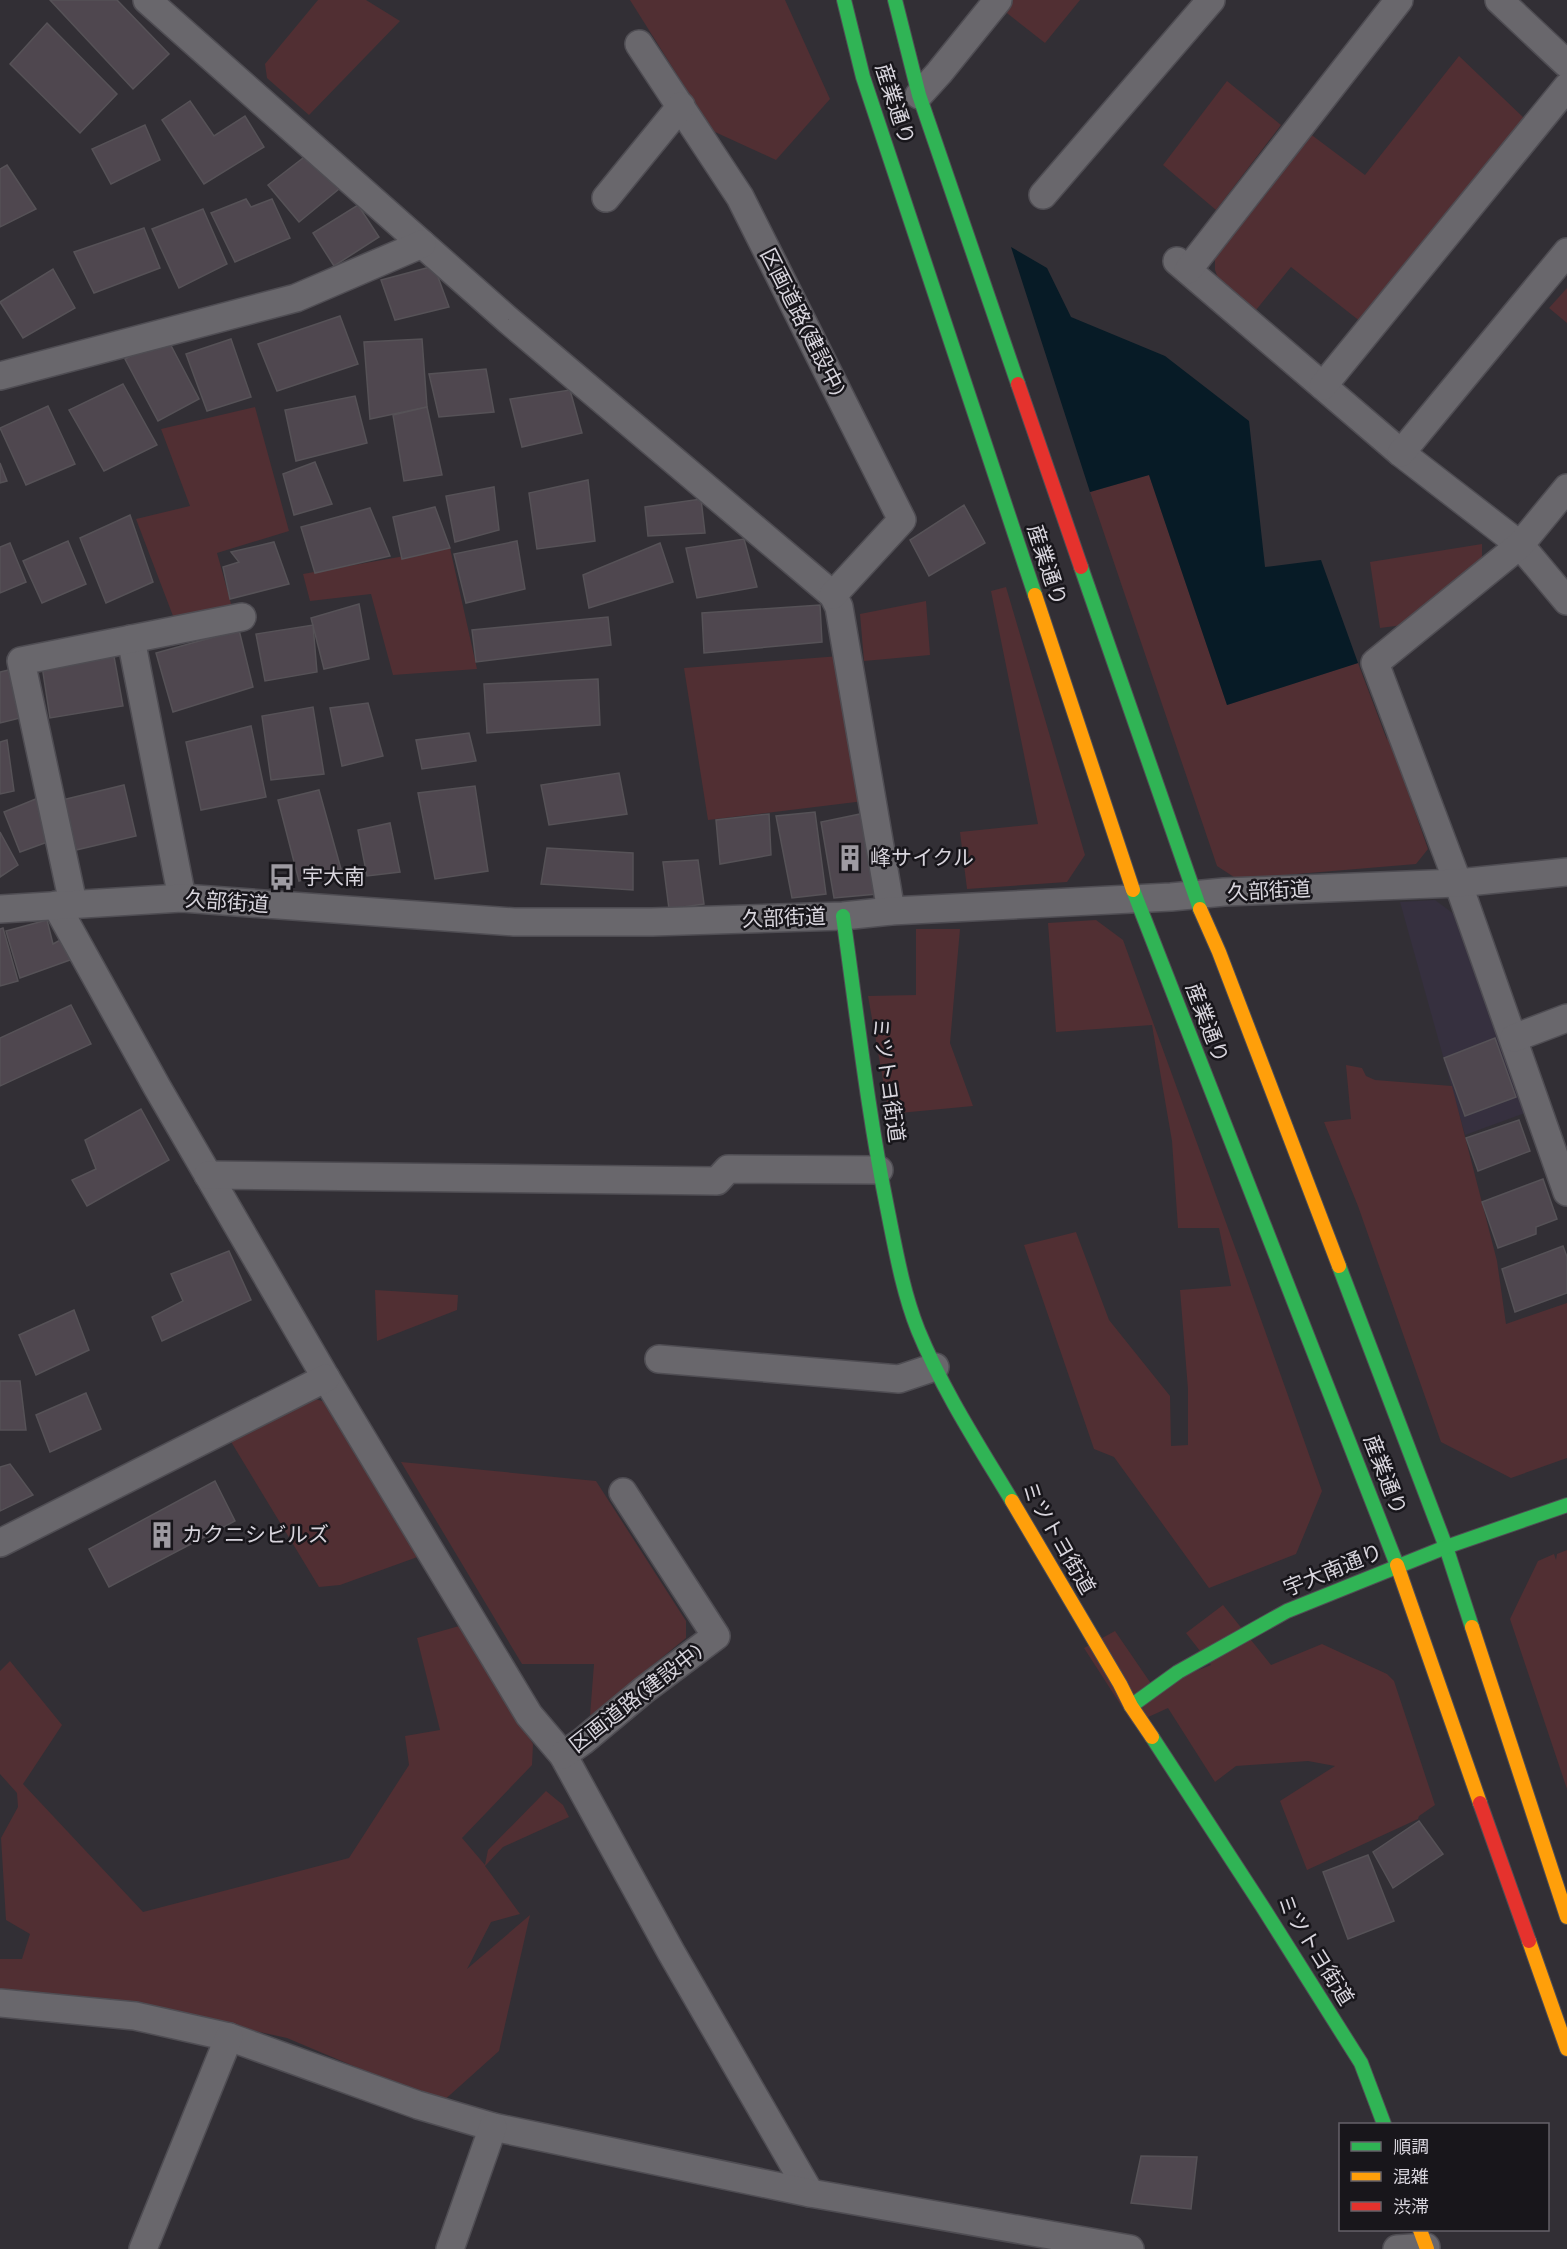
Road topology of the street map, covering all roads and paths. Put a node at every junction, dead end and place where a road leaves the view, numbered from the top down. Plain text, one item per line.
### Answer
1 (147, 0) edge
2 (844, 0) edge
3 (895, 0) edge
4 (998, 0) edge
5 (1211, 0) edge
6 (1399, 0) edge
7 (1499, 0) edge
8 (639, 44) dead end
9 (1567, 64) edge
10 (1567, 87) edge
11 (919, 95) junction
12 (681, 106) junction
13 (1043, 195) dead end
14 (606, 198) dead end
15 (422, 244) junction
16 (1567, 252) edge
17 (0, 376) edge
18 (1323, 386) junction
19 (1401, 453) junction
20 (1567, 488) edge
21 (1520, 545) junction
22 (833, 596) junction
23 (1567, 601) edge
24 (242, 616) dead end
25 (131, 639) junction
26 (1567, 872) edge
27 (1458, 883) junction
28 (1194, 895) junction
29 (182, 898) junction
30 (1136, 898) junction
31 (65, 904) junction
32 (0, 909) edge
33 (891, 911) junction
34 (843, 916) junction
35 (1567, 1018) edge
36 (1514, 1038) junction
37 (879, 1170) junction
38 (208, 1175) junction
39 (1567, 1192) edge
40 (659, 1359) dead end
41 (934, 1367) junction
42 (326, 1378) junction
43 (623, 1492) dead end
44 (1567, 1505) edge
45 (0, 1543) edge
46 (1446, 1547) junction
47 (1397, 1566) junction
48 (1131, 1706) junction
49 (563, 1755) junction
50 (1567, 1917) edge
51 (0, 2003) edge
52 (229, 2037) junction
53 (1567, 2049) edge
54 (1384, 2123) edge
55 (493, 2127) junction
56 (810, 2193) junction
57 (1027, 2241) edge
58 (1424, 2242) edge
59 (1089, 2246) edge
60 (143, 2249) edge
61 (450, 2249) edge
62 (1130, 2249) edge
63 (1397, 2249) edge

1 - 15 street
2 - 30 street, 産業通り
3 - 11 street, 産業通り
4 - 11 street
5 - 13 street
6 - 18 street
7 - 9 street
8 - 12 street, 区画道路(建設中)
10 - 18 street
11 - 28 street, 産業通り
12 - 14 street
12 - 22 street, 区画道路(建設中)
15 - 17 street
15 - 22 street
16 - 19 street
18 - 19 street
19 - 21 street
20 - 21 street
21 - 23 street
21 - 27 street
22 - 33 street
24 - 25 street
25 - 29 street
25 - 31 street
26 - 27 street, 久部街道
27 - 28 street, 久部街道
27 - 36 street
28 - 30 street, 久部街道
28 - 46 street, 産業通り
29 - 31 street, 久部街道
29 - 34 street, 久部街道
30 - 33 street, 久部街道
30 - 47 street, 産業通り
31 - 32 street, 久部街道
31 - 38 street
33 - 34 street, 久部街道
34 - 37 street, ミツトヨ街道
35 - 36 street
36 - 39 street
37 - 38 street
37 - 41 street, ミツトヨ街道
38 - 42 street
40 - 41 street
41 - 48 street, ミツトヨ街道
42 - 45 street
42 - 49 street
43 - 49 street, 区画道路(建設中)
44 - 46 street, 宇大南通り
46 - 47 street, 宇大南通り
46 - 50 street, 産業通り
47 - 48 street, 宇大南通り
47 - 53 street, 産業通り
48 - 54 street, ミツトヨ街道
49 - 56 street
51 - 52 street
52 - 55 street
52 - 60 street
55 - 56 street
55 - 61 street
56 - 57 street
57 - 59 street
58 - 63 street
59 - 62 street

